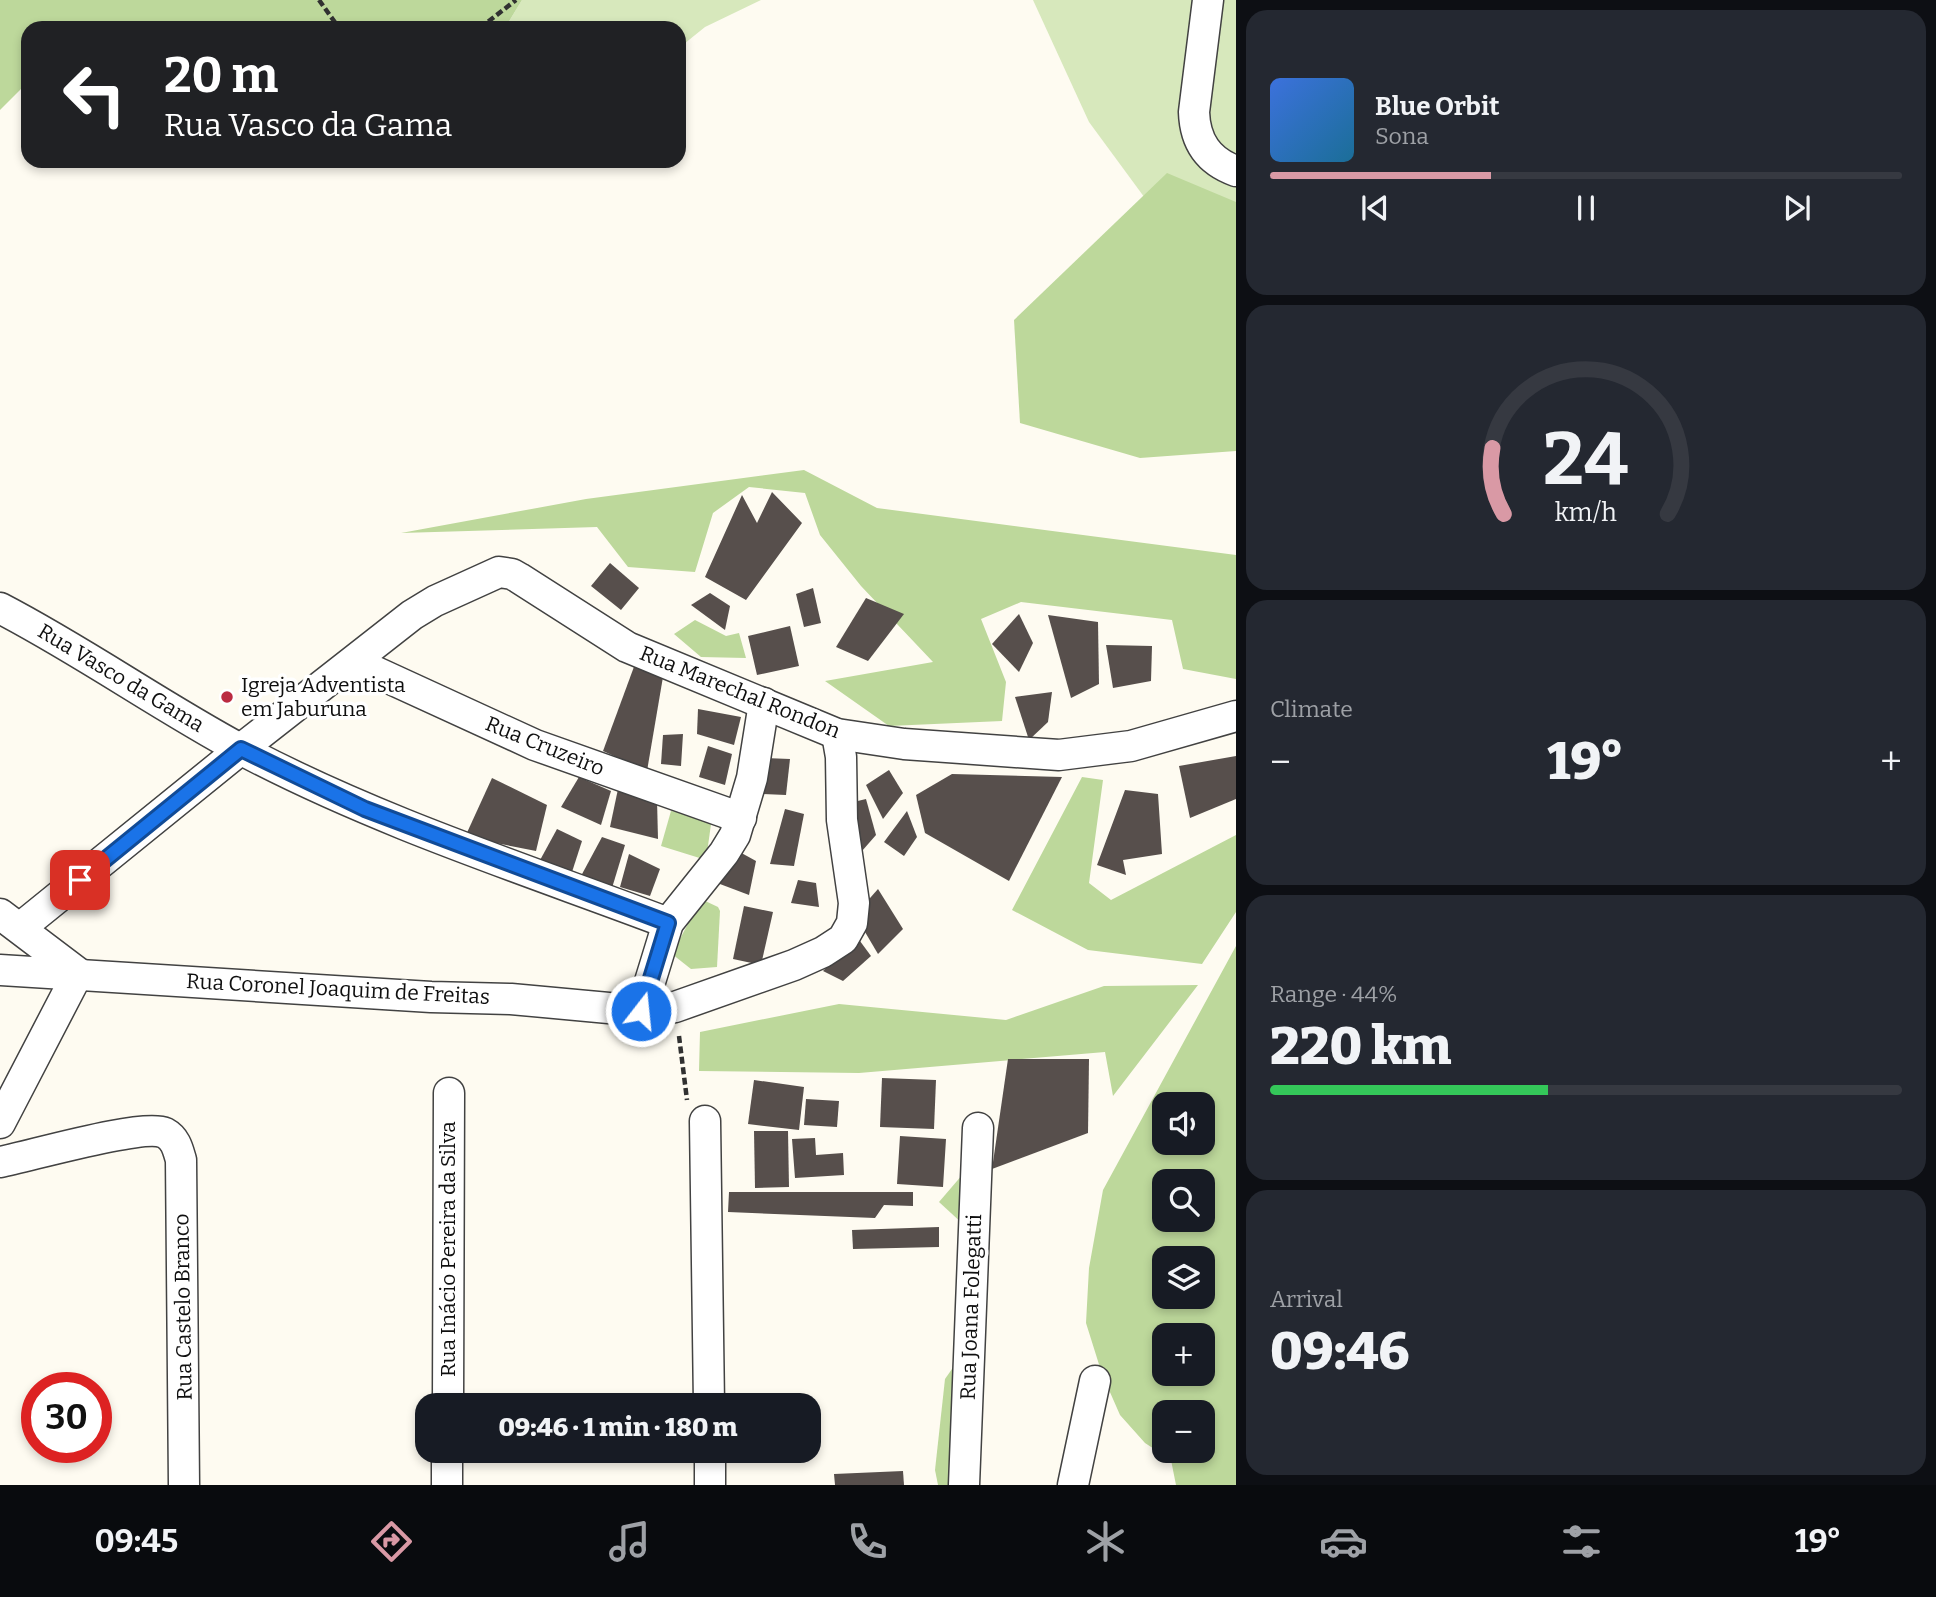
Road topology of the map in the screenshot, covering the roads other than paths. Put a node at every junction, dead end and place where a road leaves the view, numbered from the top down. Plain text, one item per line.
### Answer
1 (1208, 0) edge
2 (1236, 171) edge
3 (5, 617) edge
4 (355, 662) junction
5 (764, 703) junction
6 (1236, 716) edge
7 (838, 734) junction
8 (241, 749) junction
9 (741, 818) junction
10 (10, 921) edge
11 (668, 923) junction
12 (0, 970) edge
13 (78, 973) junction
14 (641, 1011) junction
15 (449, 1093) dead end
16 (705, 1121) road end
17 (0, 1124) edge
18 (978, 1128) dead end
19 (0, 1162) edge
20 (1095, 1381) dead end
21 (447, 1393) edge
22 (709, 1393) edge
23 (447, 1463) edge
24 (710, 1463) edge
25 (184, 1485) edge
26 (447, 1485) edge
27 (710, 1485) edge
28 (964, 1485) edge
29 (1073, 1485) edge

1 - 2 street
3 - 8 street, Rua Vasco da Gama
4 - 5 street, Rua Marechal Rondon
4 - 8 street
4 - 9 street, Rua Cruzeiro
5 - 7 street, Rua Marechal Rondon
5 - 9 street
6 - 7 street, Rua Marechal Rondon
7 - 14 street, Rua Coronel Joaquim de Freitas
8 - 10 street
8 - 11 street, Rua Vasco da Gama
9 - 11 street
10 - 13 street
11 - 14 street
12 - 13 street, Rua Coronel Joaquim de Freitas
13 - 14 street, Rua Coronel Joaquim de Freitas
13 - 17 street
15 - 21 street, Rua Inácio Pereira da Silva
16 - 22 street
18 - 28 street, Rua Joana Folegatti
19 - 25 street, Rua Castelo Branco
20 - 29 street
23 - 26 street
24 - 27 street

